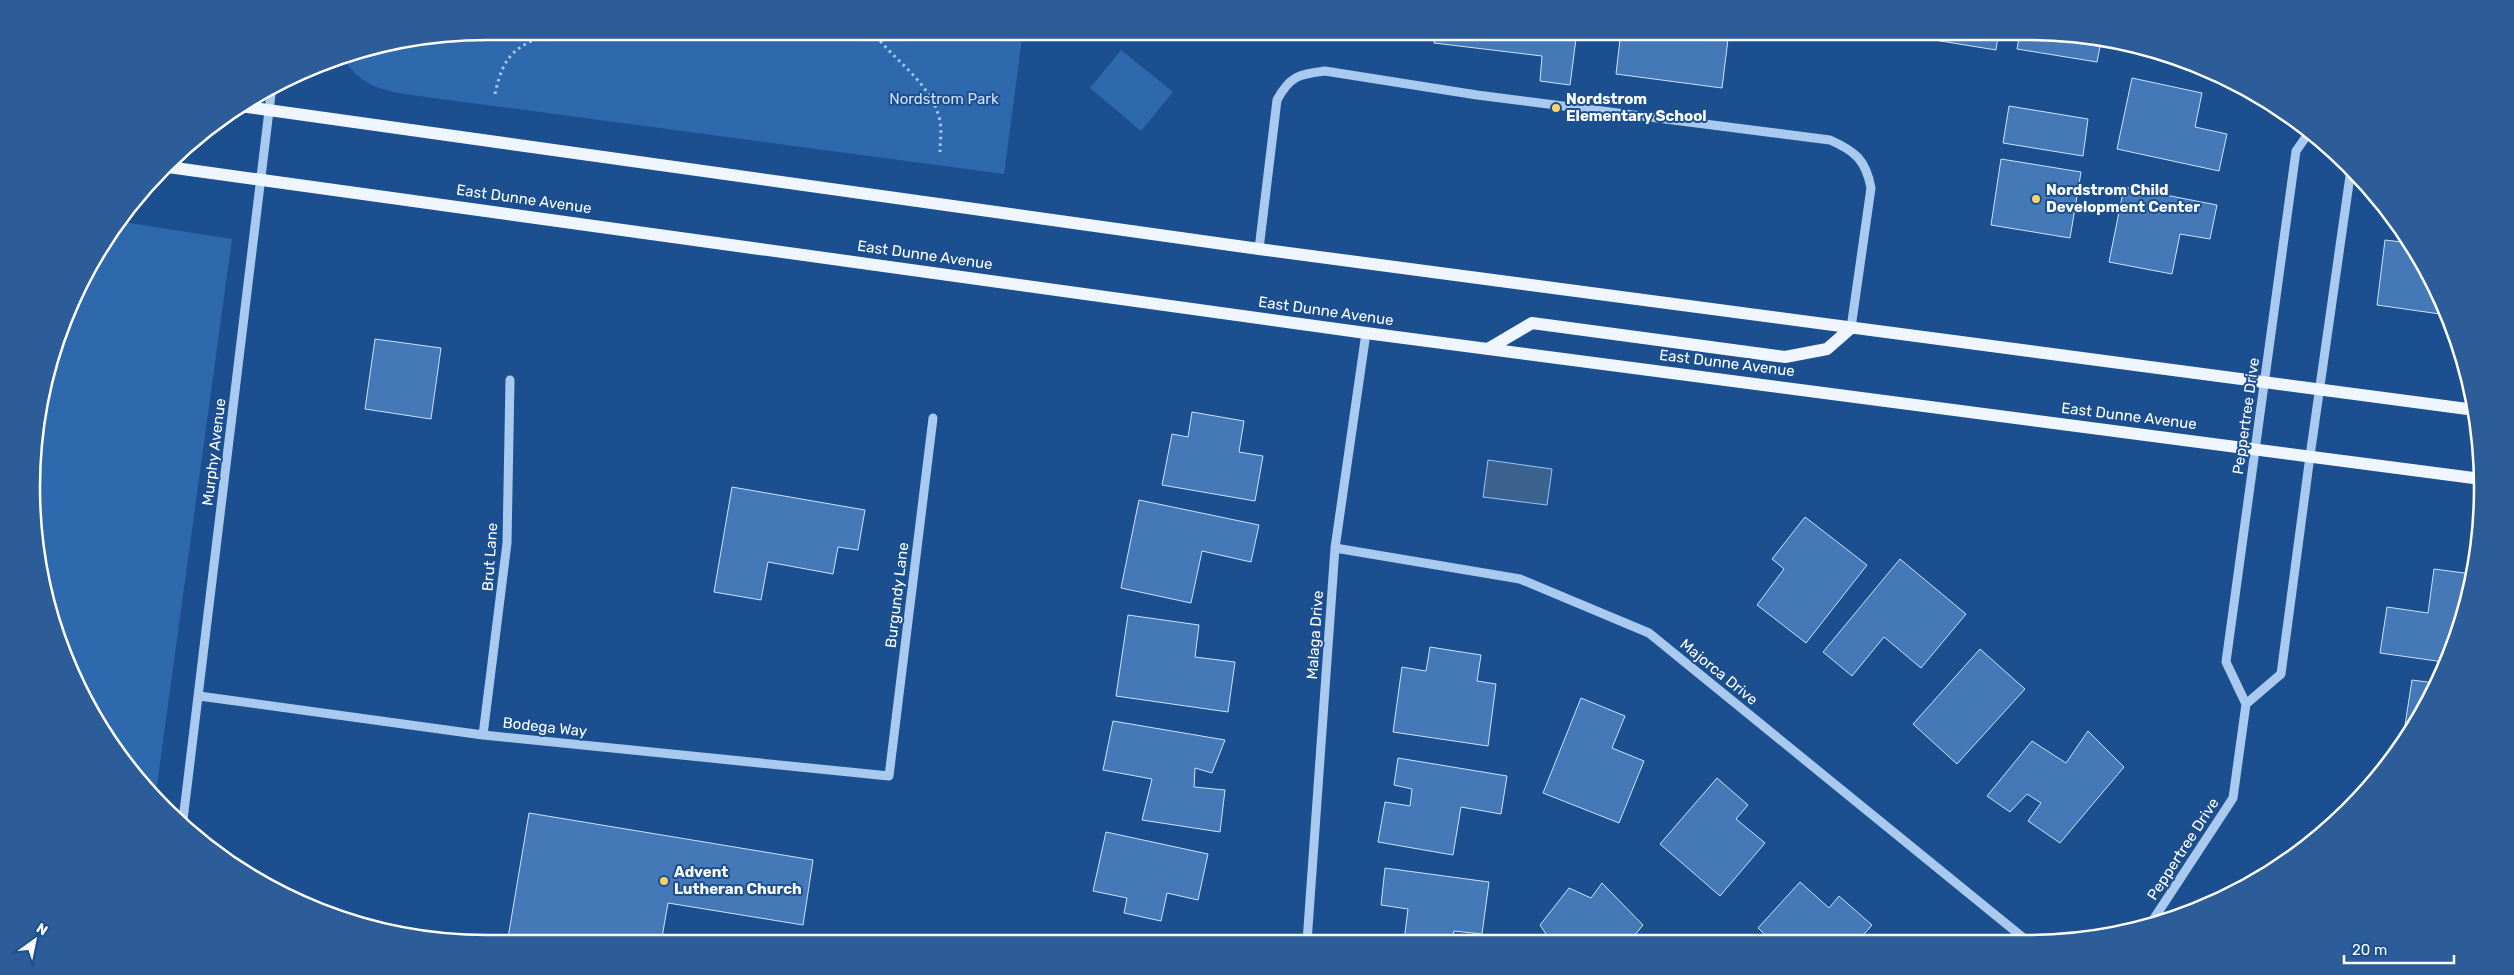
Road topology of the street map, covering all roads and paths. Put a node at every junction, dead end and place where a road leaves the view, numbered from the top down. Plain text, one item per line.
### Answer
1 (533, 40) edge
2 (881, 40) edge
3 (495, 94) dead end
4 (271, 96) edge
5 (251, 108) edge
6 (269, 110) junction
7 (2306, 137) edge
8 (940, 152) dead end
9 (174, 168) edge
10 (2350, 178) edge
11 (259, 179) junction
12 (1259, 249) junction
13 (1852, 328) junction
14 (1366, 333) junction
15 (1488, 349) junction
16 (510, 380) dead end
17 (2264, 383) junction
18 (2319, 390) junction
19 (2467, 409) edge
20 (933, 418) dead end
21 (2255, 448) junction
22 (2310, 456) junction
23 (2474, 478) edge
24 (1335, 548) junction
25 (200, 696) junction
26 (2246, 704) junction
27 (483, 735) junction
28 (889, 776) joint
29 (183, 815) edge
30 (2156, 916) edge
31 (1307, 935) edge
32 (2020, 935) edge

1 - 3 path
2 - 8 path
4 - 6 street, Murphy Avenue
5 - 6 main road
6 - 11 street, Murphy Avenue
6 - 12 main road
7 - 17 street, Peppertree Drive
9 - 11 main road, East Dunne Avenue
10 - 18 street
11 - 14 main road, East Dunne Avenue
11 - 25 street, Murphy Avenue
12 - 13 main road
12 - 13 street
13 - 15 main road
13 - 17 main road
14 - 15 main road, East Dunne Avenue
14 - 24 street, Malaga Drive
15 - 21 main road, East Dunne Avenue
16 - 27 street, Brut Lane
17 - 18 main road
17 - 21 street, Peppertree Drive
18 - 19 main road
18 - 22 street
20 - 28 street, Burgundy Lane
21 - 22 main road, East Dunne Avenue
21 - 26 street, Peppertree Drive
22 - 23 main road, East Dunne Avenue
22 - 26 street
24 - 31 street, Malaga Drive
24 - 32 street, Majorca Drive
25 - 27 street, Bodega Way
25 - 29 street, Murphy Avenue
26 - 30 street, Peppertree Drive
27 - 28 street, Bodega Way

